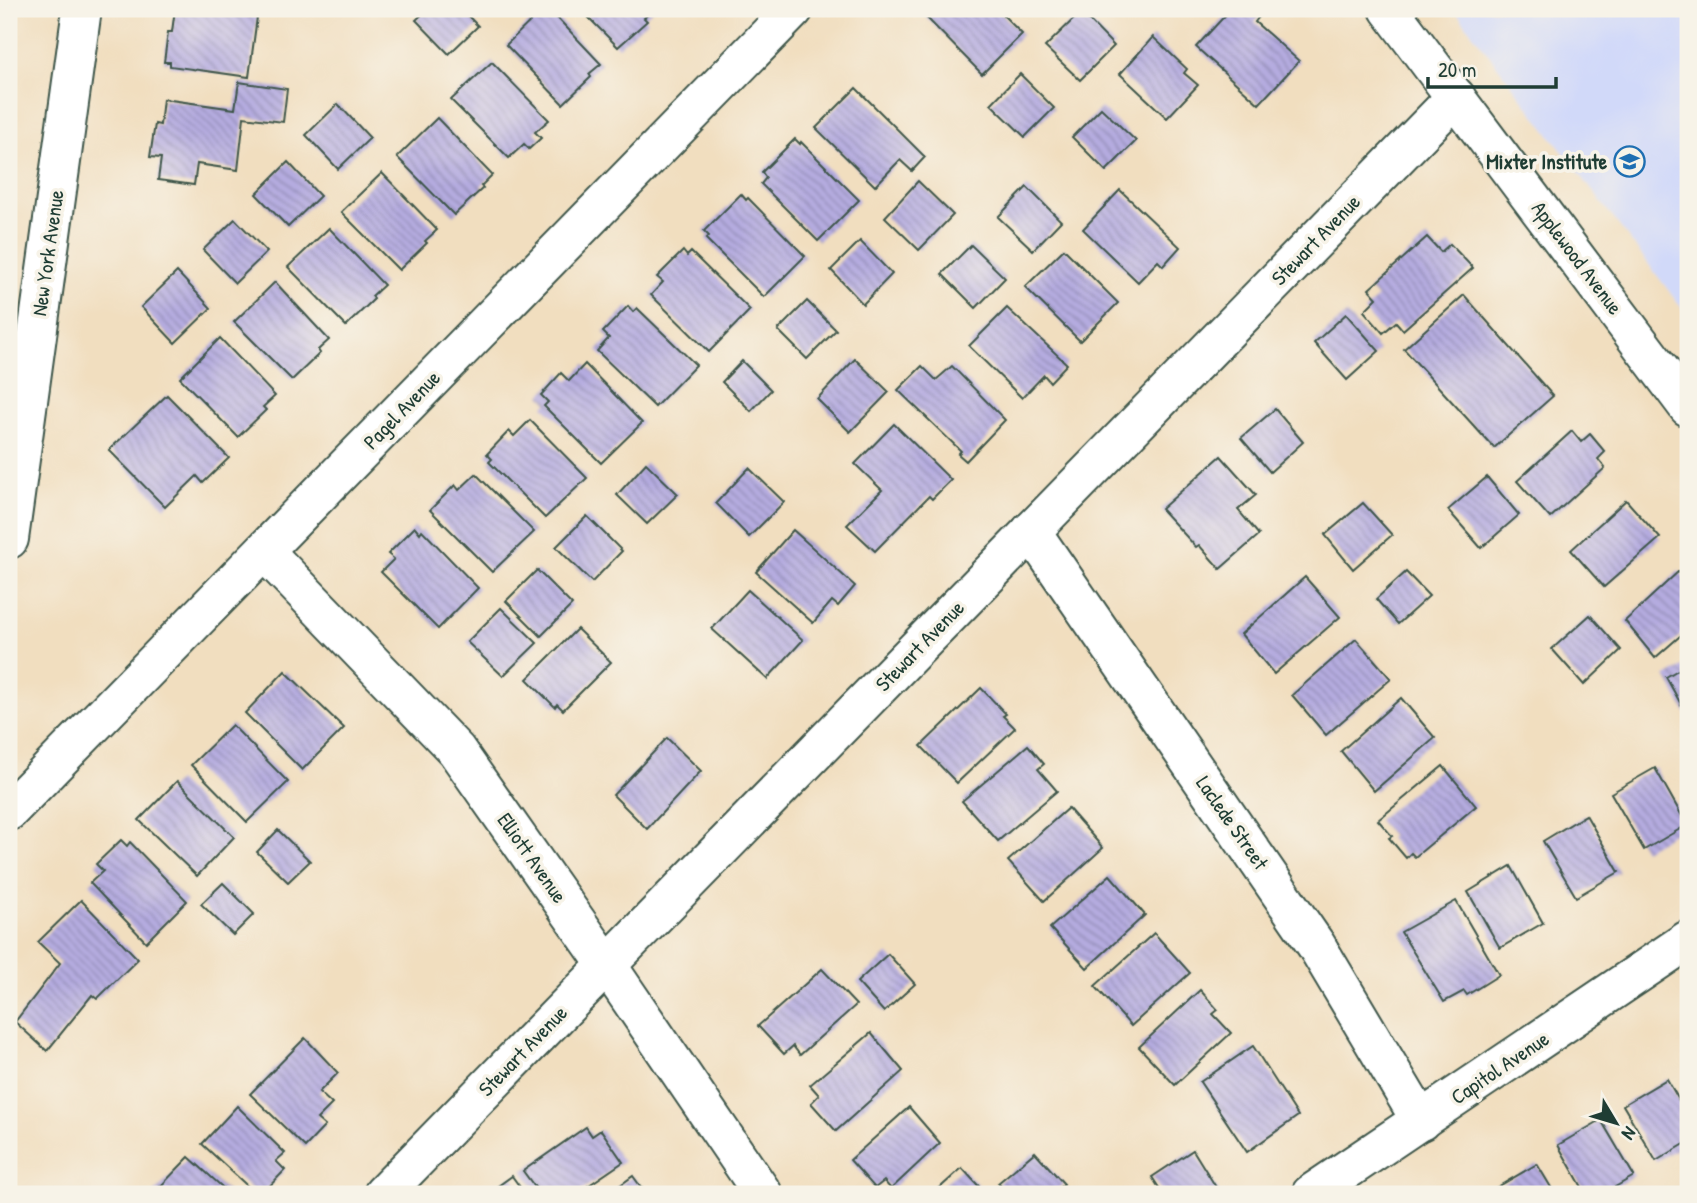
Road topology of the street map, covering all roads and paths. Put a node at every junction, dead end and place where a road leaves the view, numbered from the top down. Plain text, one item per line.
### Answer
1 (82, 9) edge
2 (794, 9) edge
3 (1389, 9) edge
4 (1456, 97) junction
5 (1688, 407) edge
6 (1031, 531) junction
7 (9, 539) edge
8 (264, 551) junction
9 (9, 811) edge
10 (1688, 940) edge
11 (607, 965) junction
12 (1421, 1121) junction
13 (383, 1194) edge
14 (763, 1194) edge
15 (1311, 1194) edge

1 - 7 street, New York Avenue
2 - 8 street, Pagel Avenue
3 - 4 street, Applewood Avenue
4 - 5 street, Applewood Avenue
4 - 6 street, Stewart Avenue
6 - 11 street, Stewart Avenue
6 - 12 street, Laclede Street
8 - 9 street, Pagel Avenue
8 - 11 street, Elliott Avenue
10 - 12 street, Capitol Avenue
11 - 13 street, Stewart Avenue
11 - 14 street, Elliott Avenue
12 - 15 street, Capitol Avenue

